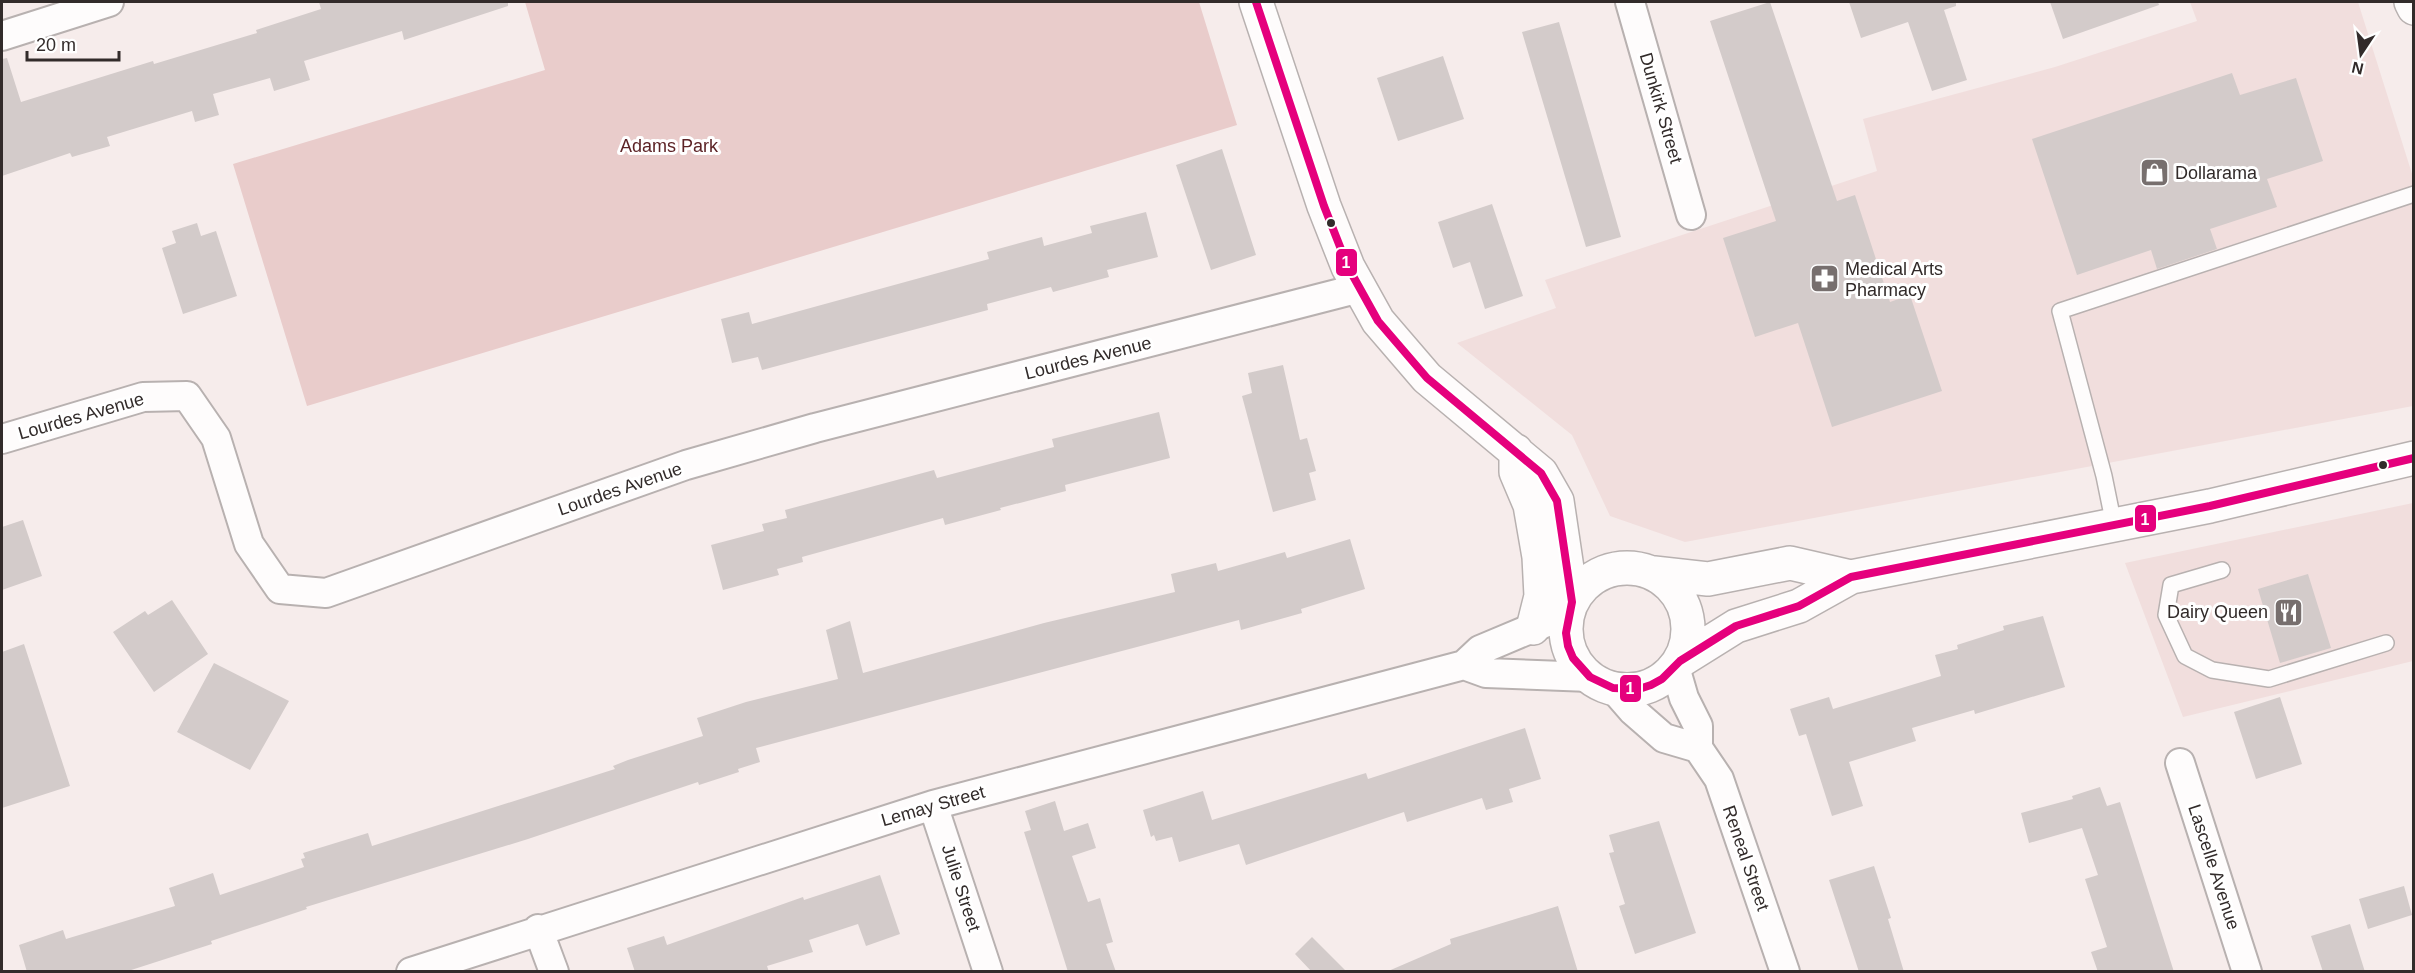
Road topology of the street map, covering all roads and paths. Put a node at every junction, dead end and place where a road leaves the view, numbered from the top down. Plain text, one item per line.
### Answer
1 (109, 2) edge
2 (1256, 2) edge
3 (1630, 2) edge
4 (2411, 2) edge
5 (2414, 8) edge
6 (2, 36) edge
7 (2414, 194) edge
8 (1691, 215) dead end
9 (1360, 288) junction
10 (2, 439) edge
11 (1516, 451) junction
12 (2414, 458) edge
13 (2414, 482) edge
14 (2314, 483) junction
15 (2114, 525) junction
16 (2222, 570) dead end
17 (1654, 573) junction
18 (1851, 577) junction
19 (1570, 607) junction
20 (1533, 628) junction
21 (2386, 643) dead end
22 (1677, 664) junction
23 (1464, 665) junction
24 (1602, 683) junction
25 (1698, 748) junction
26 (2180, 763) dead end
27 (933, 804) junction
28 (538, 929) junction
29 (411, 972) edge
30 (554, 972) edge
31 (988, 972) edge
32 (1785, 972) edge
33 (2247, 972) edge

1 - 6 street
2 - 9 street
3 - 8 street, Dunkirk Street
4 - 5 street
7 - 15 lane
9 - 10 street, Lourdes Avenue
9 - 11 street
11 - 19 street
11 - 20 street
12 - 14 street
13 - 14 street
14 - 15 street
15 - 18 street
16 - 21 lane
17 - 18 street
17 - 19 street
17 - 22 street
18 - 22 street
19 - 20 street, Lemay Street
19 - 24 street
20 - 23 street, Lemay Street
22 - 24 street
22 - 25 street, Reneal Street
23 - 24 street, Lemay Street
23 - 27 street, Lemay Street
24 - 25 street
25 - 32 street, Reneal Street
26 - 33 street, Lascelle Avenue
27 - 28 street, Lemay Street
27 - 31 street, Julie Street
28 - 29 street, Lemay Street
28 - 30 street

